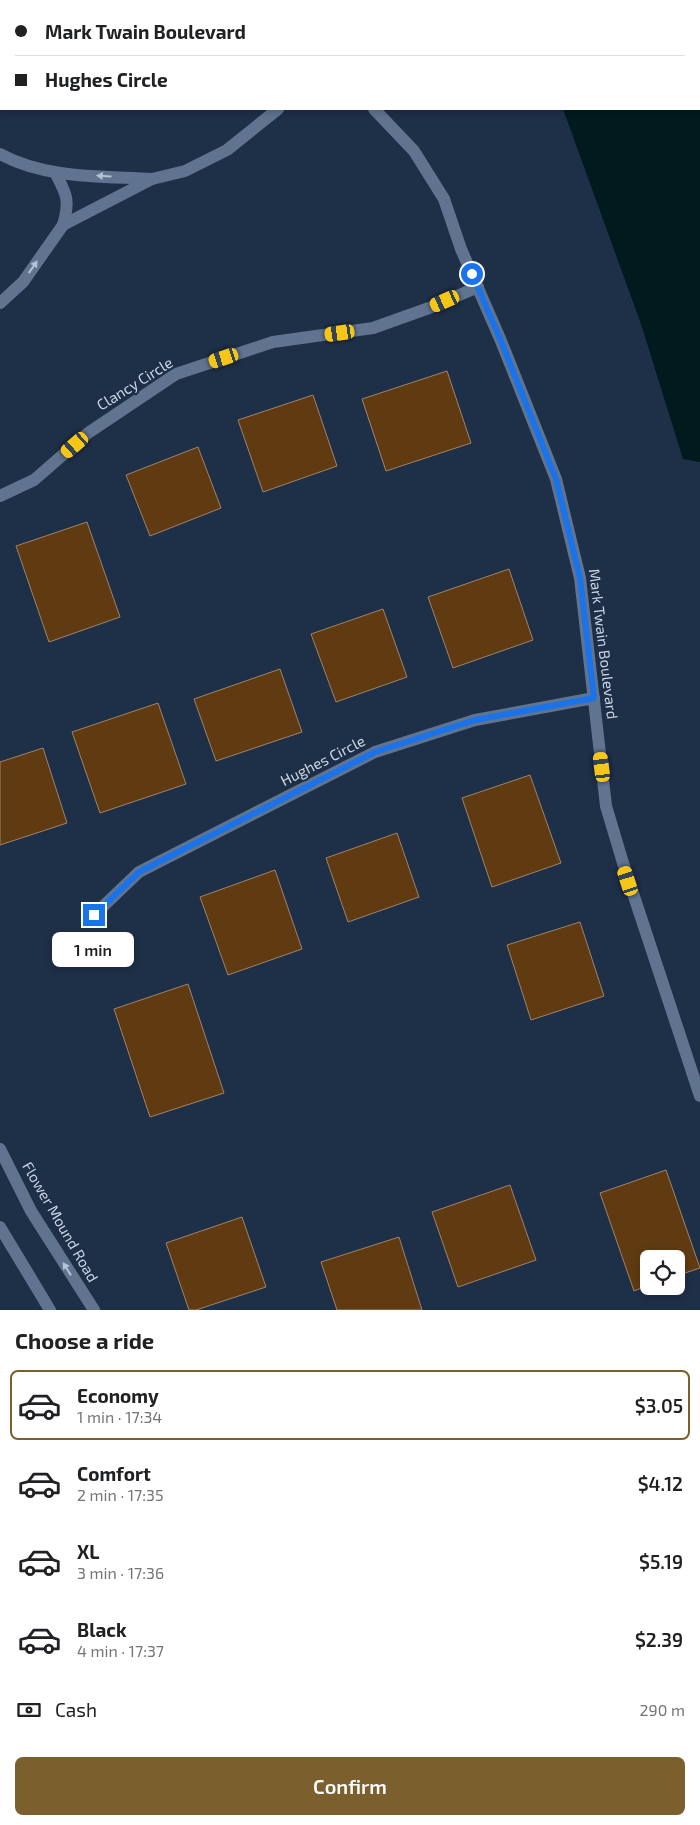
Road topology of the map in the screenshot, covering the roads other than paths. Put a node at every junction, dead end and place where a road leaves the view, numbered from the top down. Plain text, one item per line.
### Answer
1 (277, 110) edge
2 (375, 110) edge
3 (0, 154) edge
4 (56, 174) junction
5 (152, 179) junction
6 (63, 225) junction
7 (478, 287) junction
8 (0, 303) edge
9 (0, 496) edge
10 (594, 698) junction
11 (94, 915) dead end
12 (700, 1096) edge
13 (0, 1149) edge
14 (0, 1227) edge
15 (50, 1310) edge
16 (94, 1310) edge

1 - 5 street
2 - 7 street, Mark Twain Boulevard
3 - 4 street
5 -> 4 street
4 - 6 street
5 - 6 street
8 -> 6 street
7 - 9 street, Clancy Circle
7 - 10 street, Mark Twain Boulevard
10 - 11 street, Hughes Circle
10 - 12 street, Mark Twain Boulevard
16 -> 13 street, Flower Mound Road
14 - 15 street

